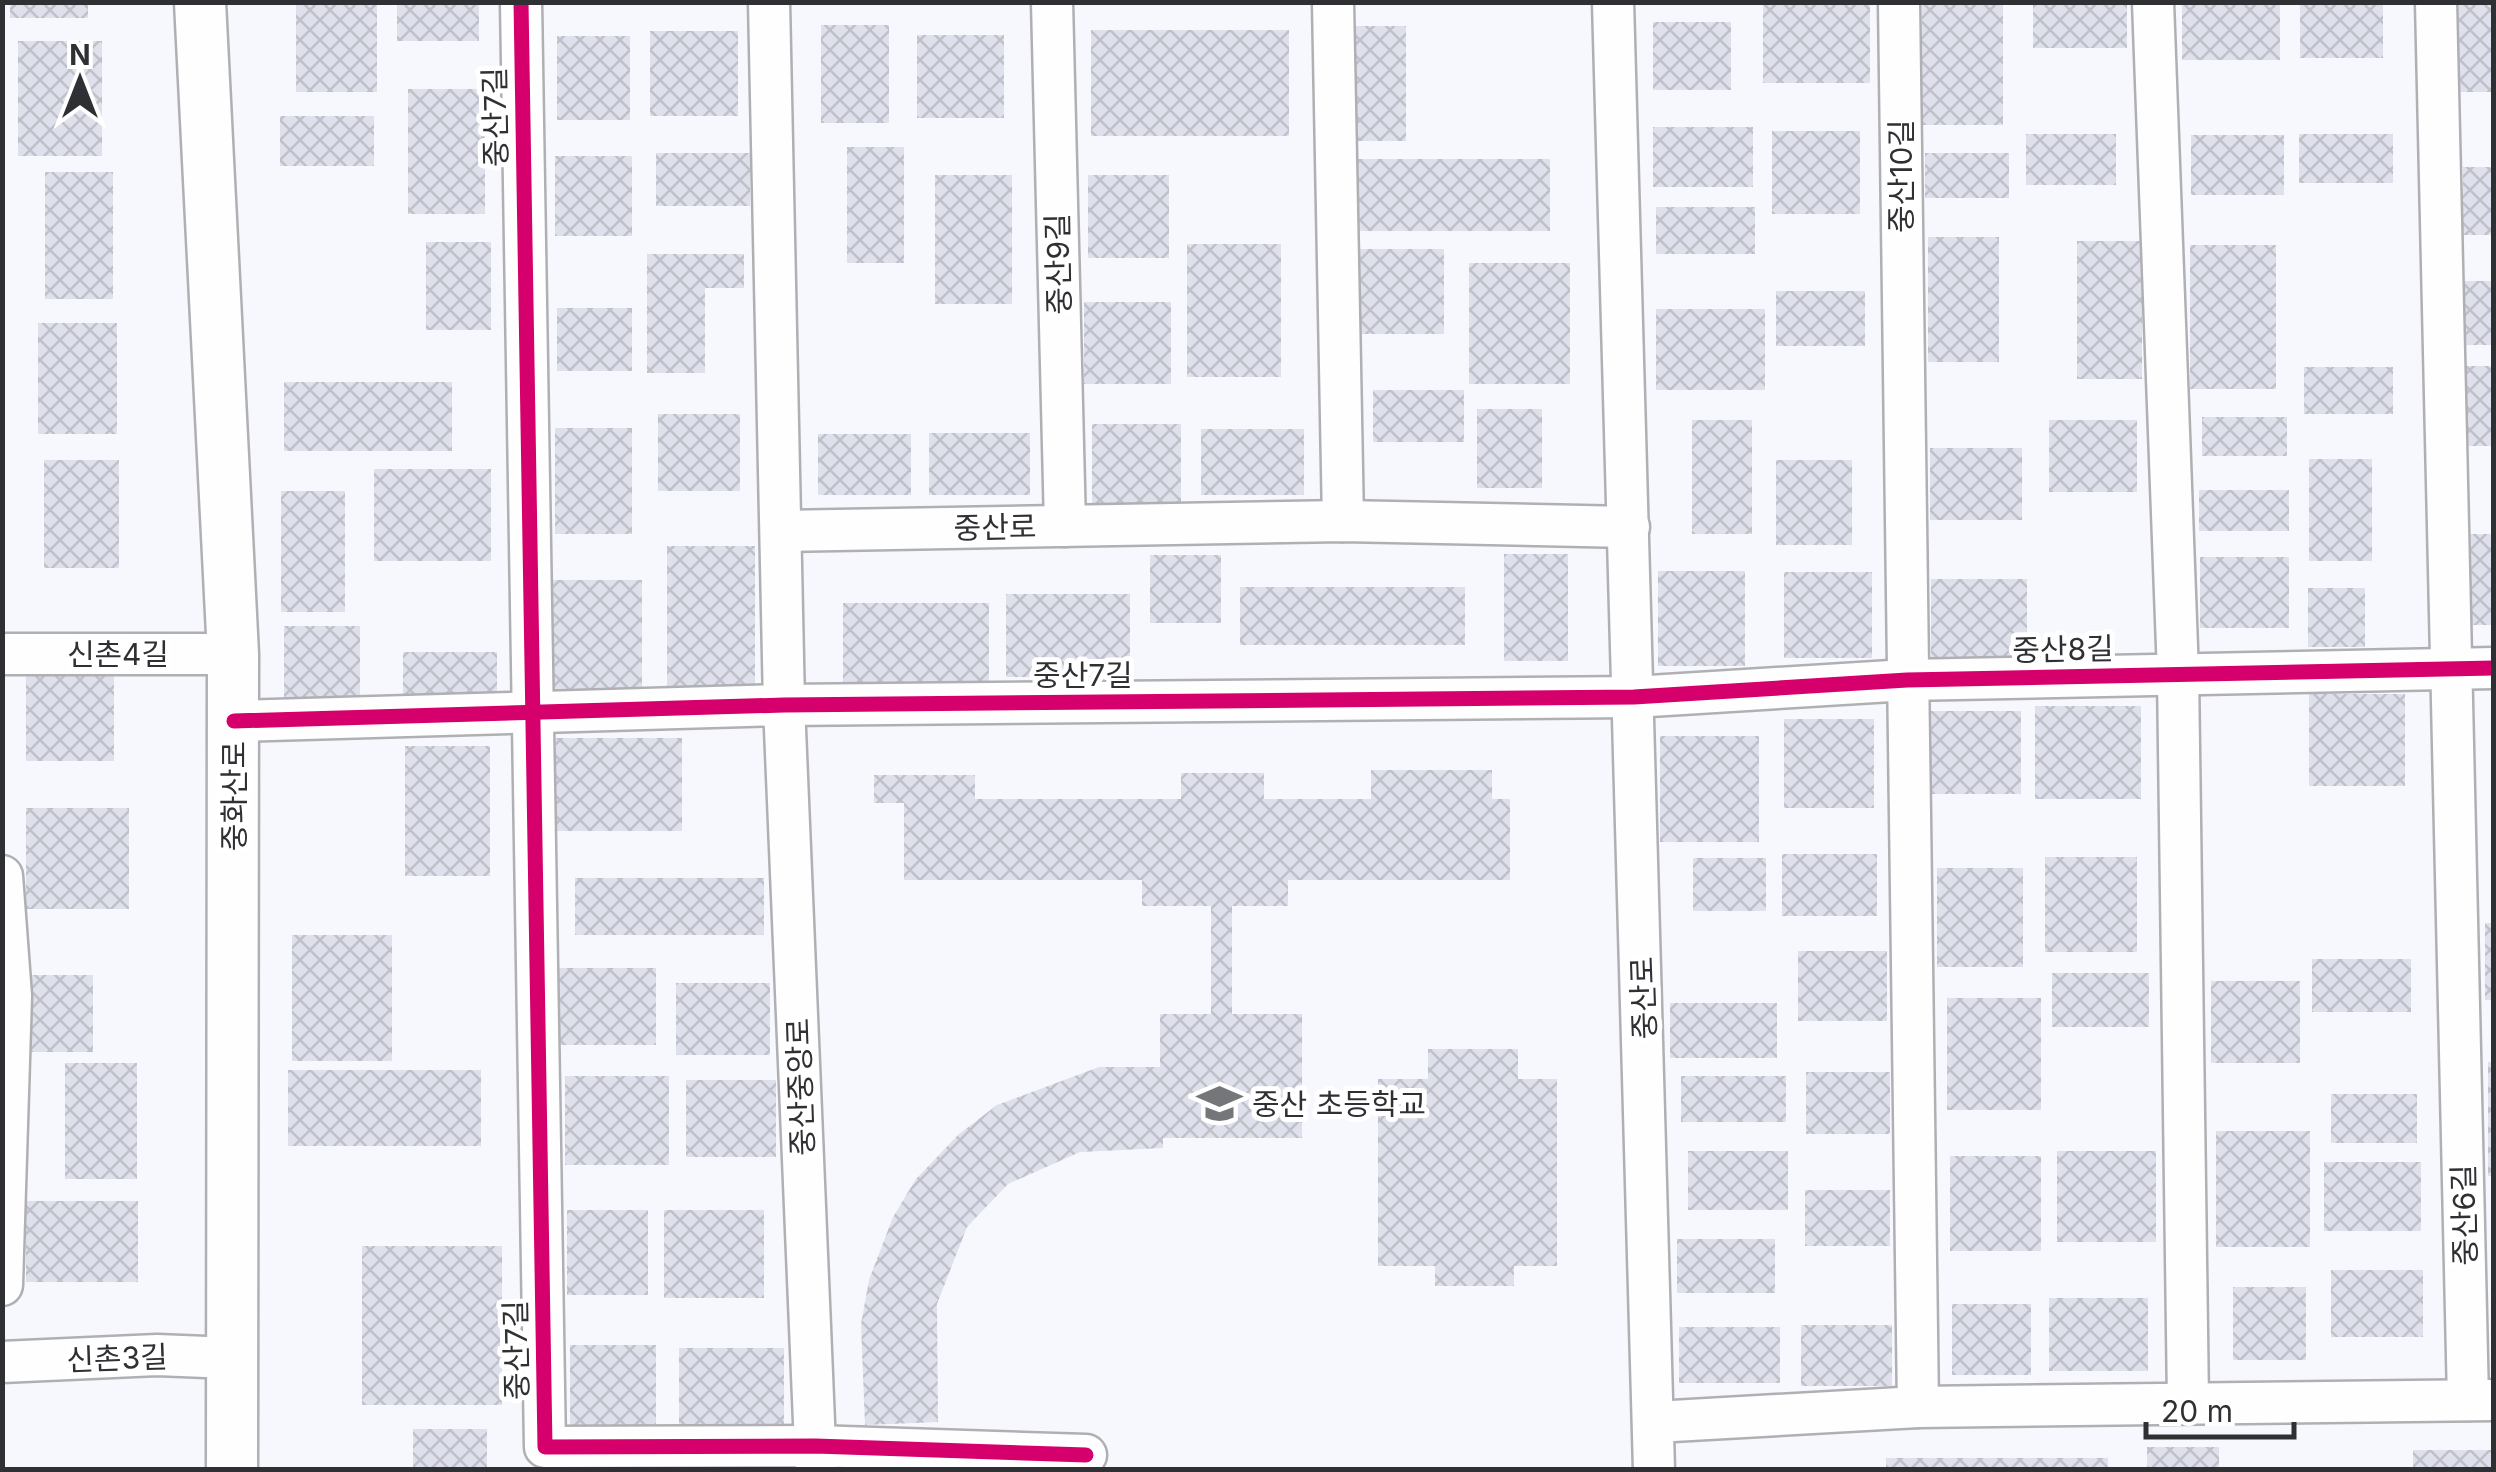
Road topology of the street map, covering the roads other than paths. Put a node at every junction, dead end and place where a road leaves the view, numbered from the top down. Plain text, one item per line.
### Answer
1 (200, 2) edge
2 (521, 2) edge
3 (768, 2) edge
4 (1052, 2) edge
5 (1333, 2) edge
6 (1614, 2) edge
7 (1899, 2) edge
8 (2153, 2) edge
9 (2436, 2) edge
10 (1343, 521) junction
11 (1065, 526) junction
12 (1630, 526) junction
13 (781, 532) junction
14 (2, 654) edge
15 (233, 654) junction
16 (2494, 668) edge
17 (2451, 669) junction
18 (2178, 674) junction
19 (1907, 680) junction
20 (1634, 697) junction
21 (784, 705) junction
22 (533, 710) junction
23 (234, 721) junction
24 (2, 876) edge
25 (2, 1285) edge
26 (231, 1358) junction
27 (2, 1362) edge
28 (2481, 1400) edge
29 (2188, 1403) junction
30 (1918, 1408) junction
31 (1655, 1422) junction
32 (1086, 1455) dead end
33 (816, 1458) edge
34 (232, 1470) edge
35 (1654, 1470) edge

1 - 15 street, 중화산로
2 - 22 street, 중산7길
3 - 13 street
4 - 11 street, 중산9길
5 - 10 street
6 - 12 street, 중산로
7 - 19 street, 중산10길
8 - 18 street
9 - 17 street
10 - 11 street, 중산로
10 - 12 street, 중산로
11 - 13 street, 중산로
12 - 20 street, 중산로
13 - 21 street
14 - 15 street, 신촌4길
15 - 23 street, 중화산로
16 - 17 street, 중산8길
17 - 18 street, 중산8길
17 - 28 street, 중산6길
18 - 19 street, 중산8길
18 - 29 street
19 - 20 street, 중산8길
19 - 30 street
20 - 21 street, 중산7길
20 - 31 street, 중산로
21 - 22 street, 중산7길
21 - 33 street, 중산중앙로
22 - 23 street, 중산7길
22 - 33 street, 중산7길
23 - 26 street, 중화산로
24 - 25 street
26 - 27 street, 신촌3길
26 - 34 street, 중화산로
28 - 29 street, 중산6길
29 - 30 street, 중산6길
30 - 31 street, 중산6길
31 - 35 street, 중산로
32 - 33 street, 중산7길

